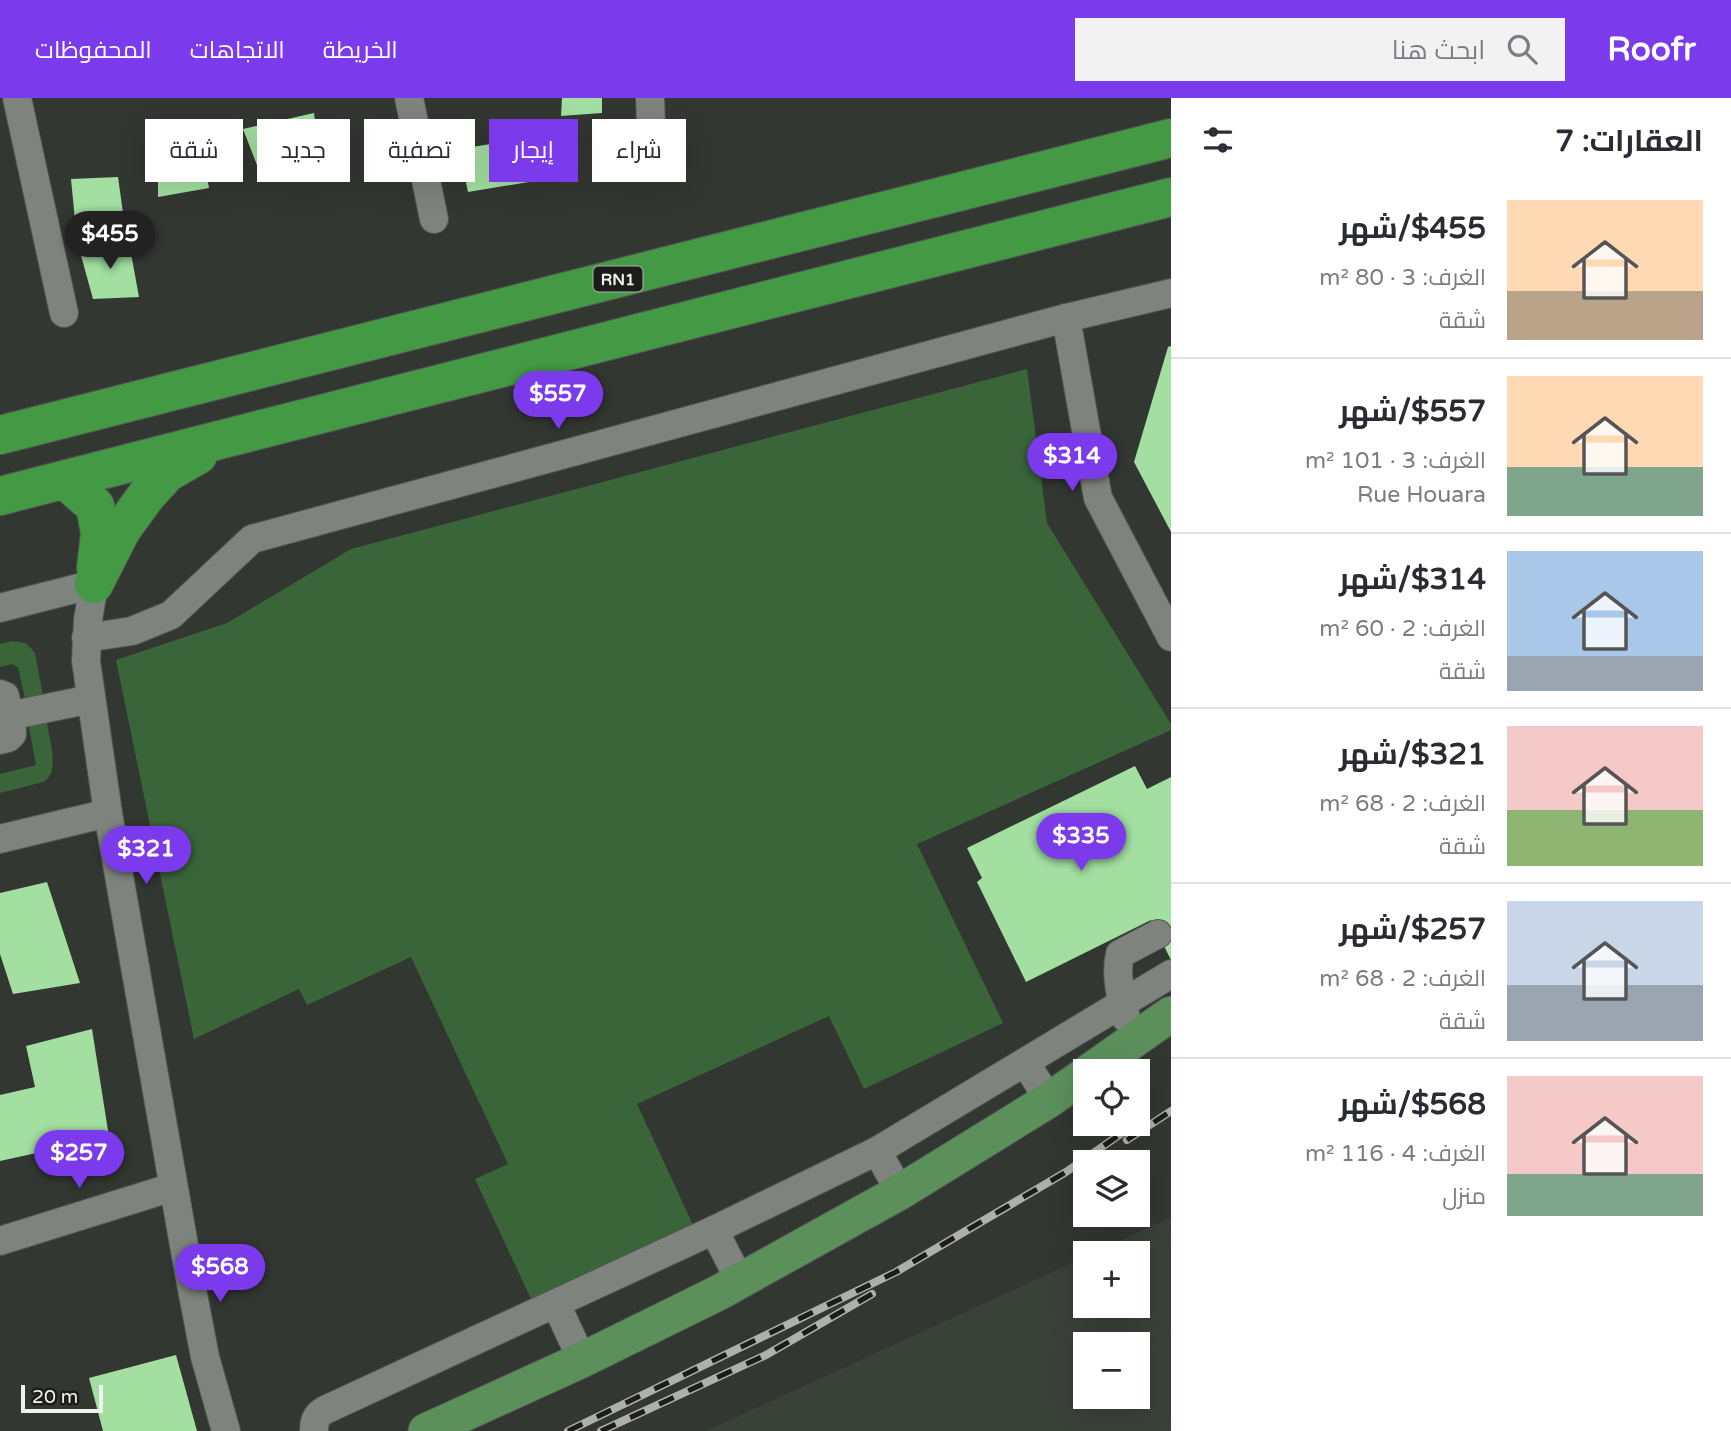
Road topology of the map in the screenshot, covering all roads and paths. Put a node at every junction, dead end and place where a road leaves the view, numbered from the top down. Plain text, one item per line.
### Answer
1 (17, 98) edge
2 (409, 98) edge
3 (650, 98) edge
4 (651, 119) edge
5 (1171, 138) edge
6 (1171, 197) edge
7 (434, 219) dead end
8 (1171, 293) edge
9 (64, 313) dead end
10 (1066, 318) junction
11 (65, 419) junction
12 (0, 424) edge
13 (0, 435) edge
14 (225, 439) junction
15 (65, 480) junction
16 (0, 496) edge
17 (94, 584) junction
18 (0, 607) edge
19 (1171, 637) edge
20 (86, 639) junction
21 (91, 699) junction
22 (3, 717) edge
23 (108, 813) junction
24 (0, 839) edge
25 (1158, 934) dead end
26 (1171, 974) edge
27 (1122, 1004) junction
28 (1171, 1014) edge
29 (1134, 1040) junction
30 (1107, 1059) edge
31 (1025, 1062) junction
32 (1073, 1083) edge
33 (1049, 1100) junction
34 (877, 1151) junction
35 (173, 1187) junction
36 (900, 1192) junction
37 (714, 1230) junction
38 (0, 1241) edge
39 (740, 1281) junction
40 (556, 1304) junction
41 (582, 1360) junction
42 (226, 1431) edge
43 (314, 1431) edge
44 (426, 1431) edge

1 - 9 street
2 - 7 street
3 - 4 street
5 - 11 highway, RN1
6 - 14 highway
8 - 10 street
10 - 19 street
10 - 20 street
11 - 12 highway
11 - 13 highway, RN1
14 - 15 highway
14 - 17 highway
15 - 16 highway
15 - 17 highway
17 - 18 street
17 - 20 street
20 - 21 street
21 - 22 street
21 - 23 street
23 - 24 street
23 - 35 street
25 - 27 street
26 - 27 street
27 - 29 street
27 - 31 street
28 - 29 main road
29 - 30 main road
31 - 33 street
31 - 34 street
32 - 33 main road
33 - 36 main road
34 - 36 street
34 - 37 street
35 - 38 street
35 - 42 street
36 - 39 main road
37 - 39 street
37 - 40 street
39 - 41 main road
40 - 41 street
40 - 43 street
41 - 44 main road

